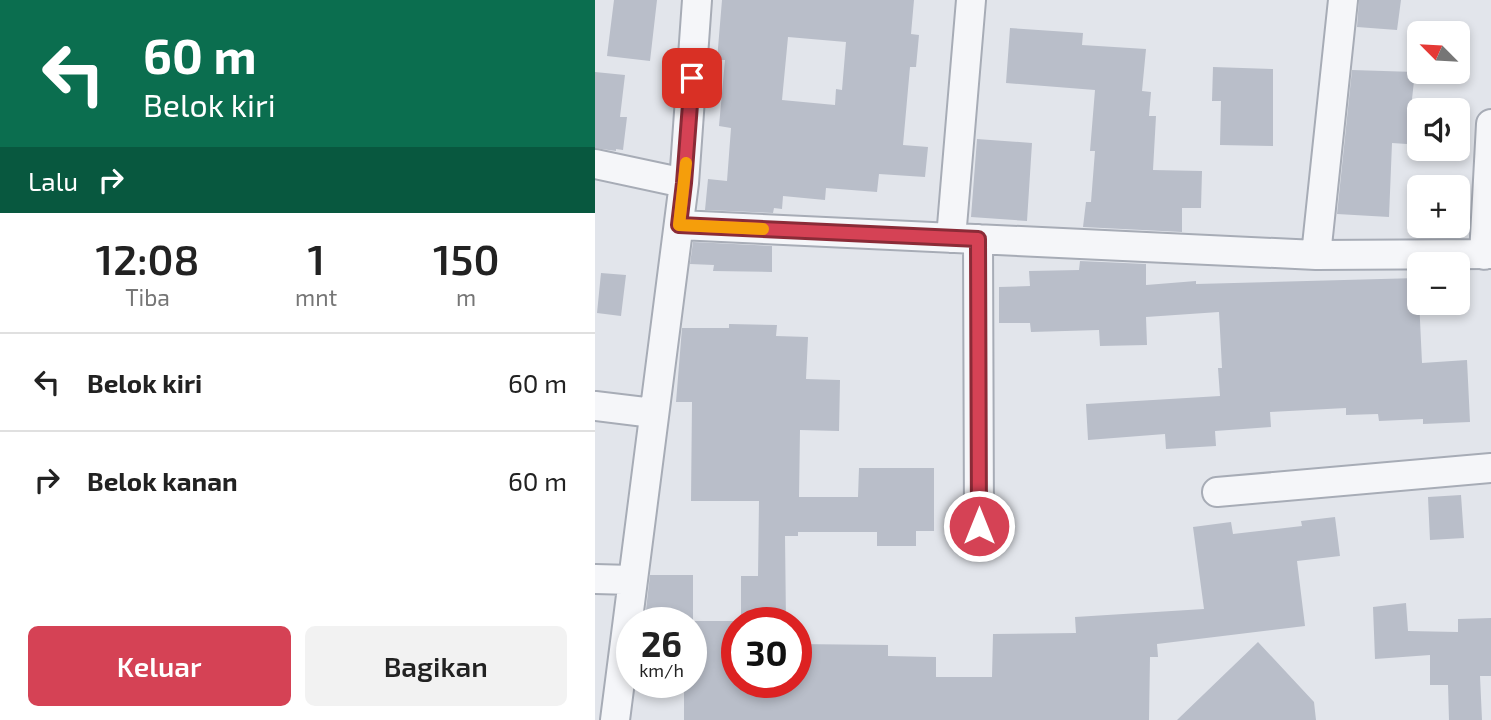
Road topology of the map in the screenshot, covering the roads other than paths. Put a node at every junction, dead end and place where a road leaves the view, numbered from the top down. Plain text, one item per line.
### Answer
1 (697, 0) edge
2 (971, 0) edge
3 (1343, 0) edge
4 (1491, 124) edge
5 (595, 164) edge
6 (684, 183) junction
7 (679, 225) junction
8 (964, 238) junction
9 (1488, 254) edge
10 (1316, 255) junction
11 (595, 406) edge
12 (653, 414) junction
13 (1491, 468) edge
14 (1217, 492) dead end
15 (979, 526) dead end
16 (595, 579) edge
17 (632, 580) junction
18 (615, 720) edge

1 - 6 street
2 - 8 street
3 - 10 street
4 - 9 street
5 - 6 street
6 - 7 street
7 - 8 street
7 - 12 street
8 - 10 street
8 - 15 street
9 - 10 street
11 - 12 street
12 - 17 street
13 - 14 street
16 - 17 street
17 - 18 street

